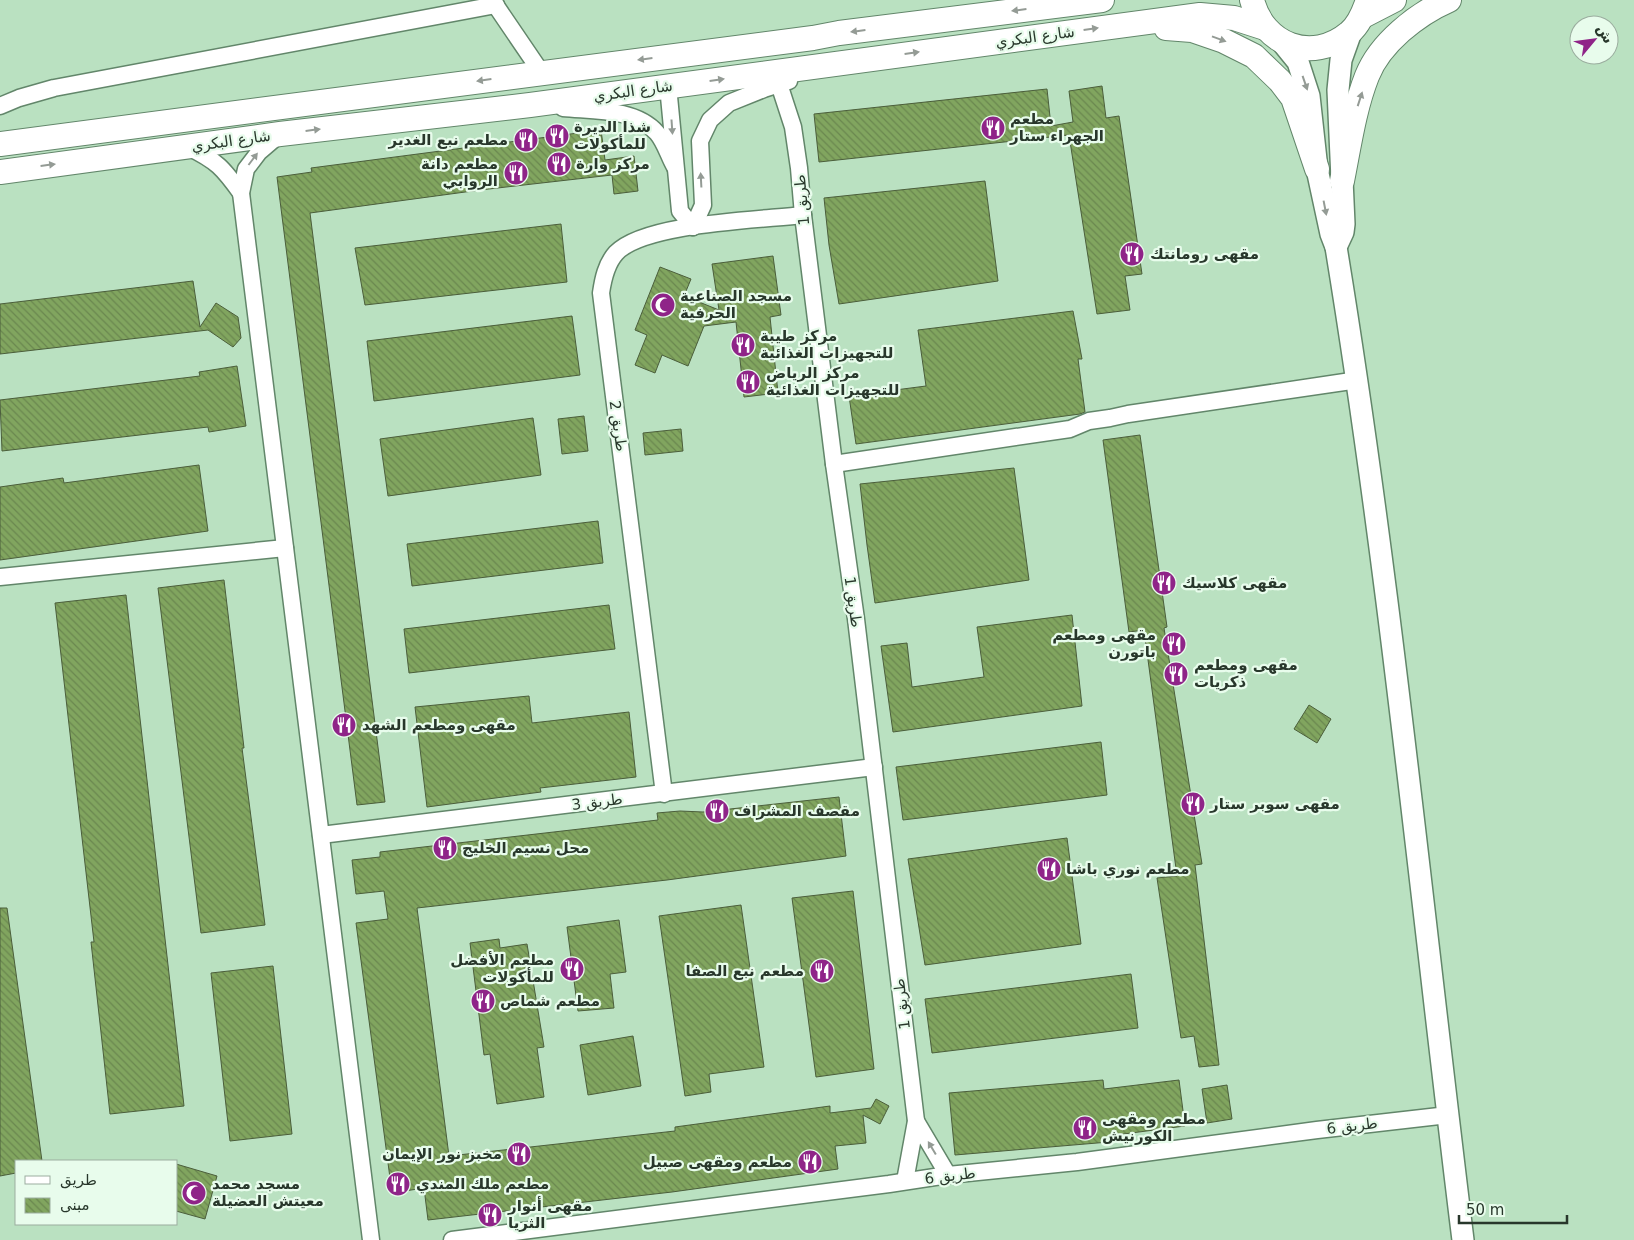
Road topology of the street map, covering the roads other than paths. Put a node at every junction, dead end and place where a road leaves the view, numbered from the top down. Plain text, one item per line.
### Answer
1 (1102, 0) edge
2 (1252, 0) edge
3 (1394, 0) edge
4 (1449, 0) edge
5 (494, 3) edge
6 (1361, 16) edge
7 (1119, 26) junction
8 (1273, 35) junction
9 (813, 38) junction
10 (845, 62) junction
11 (541, 72) junction
12 (779, 84) junction
13 (668, 86) junction
14 (530, 104) junction
15 (0, 106) edge
16 (280, 134) junction
17 (0, 144) edge
18 (188, 148) junction
19 (675, 167) junction
20 (1318, 168) junction
21 (0, 172) edge
22 (1342, 181) junction
23 (241, 194) junction
24 (802, 215) junction
25 (693, 226) junction
26 (1336, 247) junction
27 (1358, 380) junction
28 (834, 464) junction
29 (285, 548) junction
30 (0, 577) edge
31 (874, 767) junction
32 (664, 794) junction
33 (321, 834) junction
34 (1448, 1115) junction
35 (916, 1121) junction
36 (948, 1175) junction
37 (906, 1181) junction
38 (371, 1240) edge
39 (452, 1240) edge
40 (1463, 1240) edge

1 -> 9 main road, شارع البكري
2 - 8 main road
3 - 6 main road
22 -> 4 main road
5 - 11 street
5 - 15 street
6 - 8 main road, شارع البكري
6 - 22 street
7 - 8 main road, شارع البكري
10 -> 7 main road, شارع البكري
7 -> 20 main road
8 -> 20 street
9 -> 11 main road, شارع البكري
9 - 13 main road
10 - 12 street
13 -> 10 main road, شارع البكري
11 -> 17 main road, شارع البكري
12 - 24 street, طريق 1
25 -> 12 street
13 - 14 main road, شارع البكري
13 -> 19 street
16 -> 14 main road, شارع البكري
14 - 19 street
16 - 18 main road, شارع البكري
23 -> 16 street
21 -> 18 main road, شارع البكري
18 - 23 street
19 - 25 street
20 -> 26 street
22 - 26 street
23 - 29 street
24 - 25 street, طريق 2
24 - 28 street, طريق 1
25 - 32 street, طريق 2
26 - 27 street
27 - 28 street
27 - 34 street
28 - 31 street, طريق 1
29 - 30 street
29 - 33 street
31 - 32 street, طريق 3
31 - 35 street, طريق 1
32 - 33 street, طريق 3
33 - 38 street
34 - 36 street, طريق 6
34 - 40 street
36 -> 35 street, طريق 1
35 - 37 street, طريق 1
36 - 37 street, طريق 6
37 - 39 street, طريق 6

